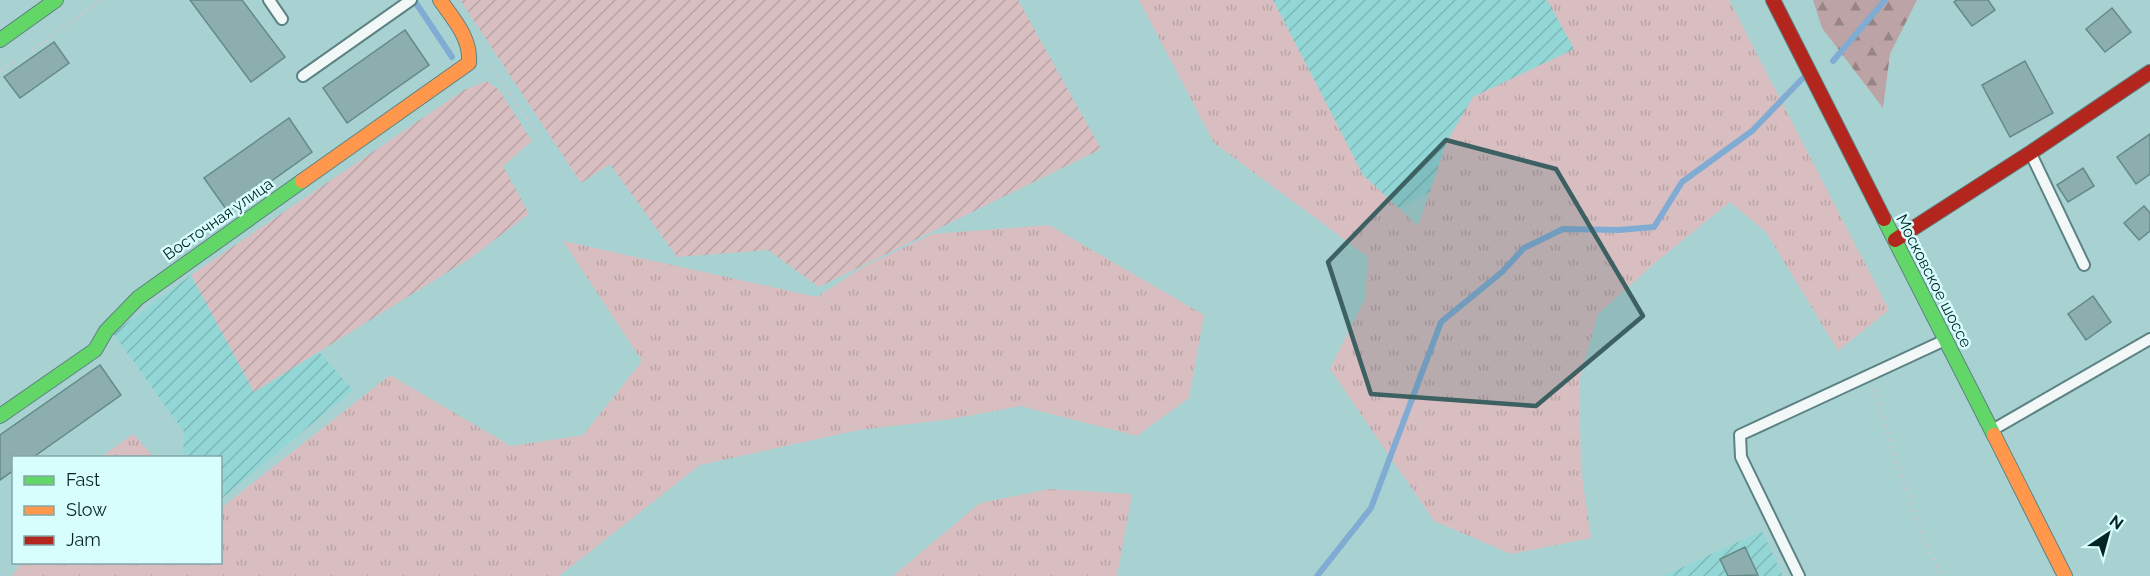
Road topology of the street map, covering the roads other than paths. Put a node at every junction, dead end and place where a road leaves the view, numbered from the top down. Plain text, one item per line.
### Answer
1 (56, 0) edge
2 (269, 0) edge
3 (411, 0) edge
4 (440, 0) edge
5 (1773, 0) edge
6 (282, 19) dead end
7 (0, 40) edge
8 (2150, 72) edge
9 (303, 76) dead end
10 (2030, 153) junction
11 (1895, 240) junction
12 (2084, 265) dead end
13 (2150, 339) edge
14 (1945, 340) junction
15 (0, 416) edge
16 (1991, 430) junction
17 (1799, 576) edge
18 (2066, 576) edge

1 - 7 street
2 - 6 lane
3 - 9 lane
4 - 15 street, Восточная улица
5 - 11 street, Московское шоссе
8 - 10 street
10 - 11 street
10 - 12 lane
11 - 14 street, Московское шоссе
13 - 16 lane
14 - 16 street, Московское шоссе
14 - 17 lane
16 - 18 street, Московское шоссе

